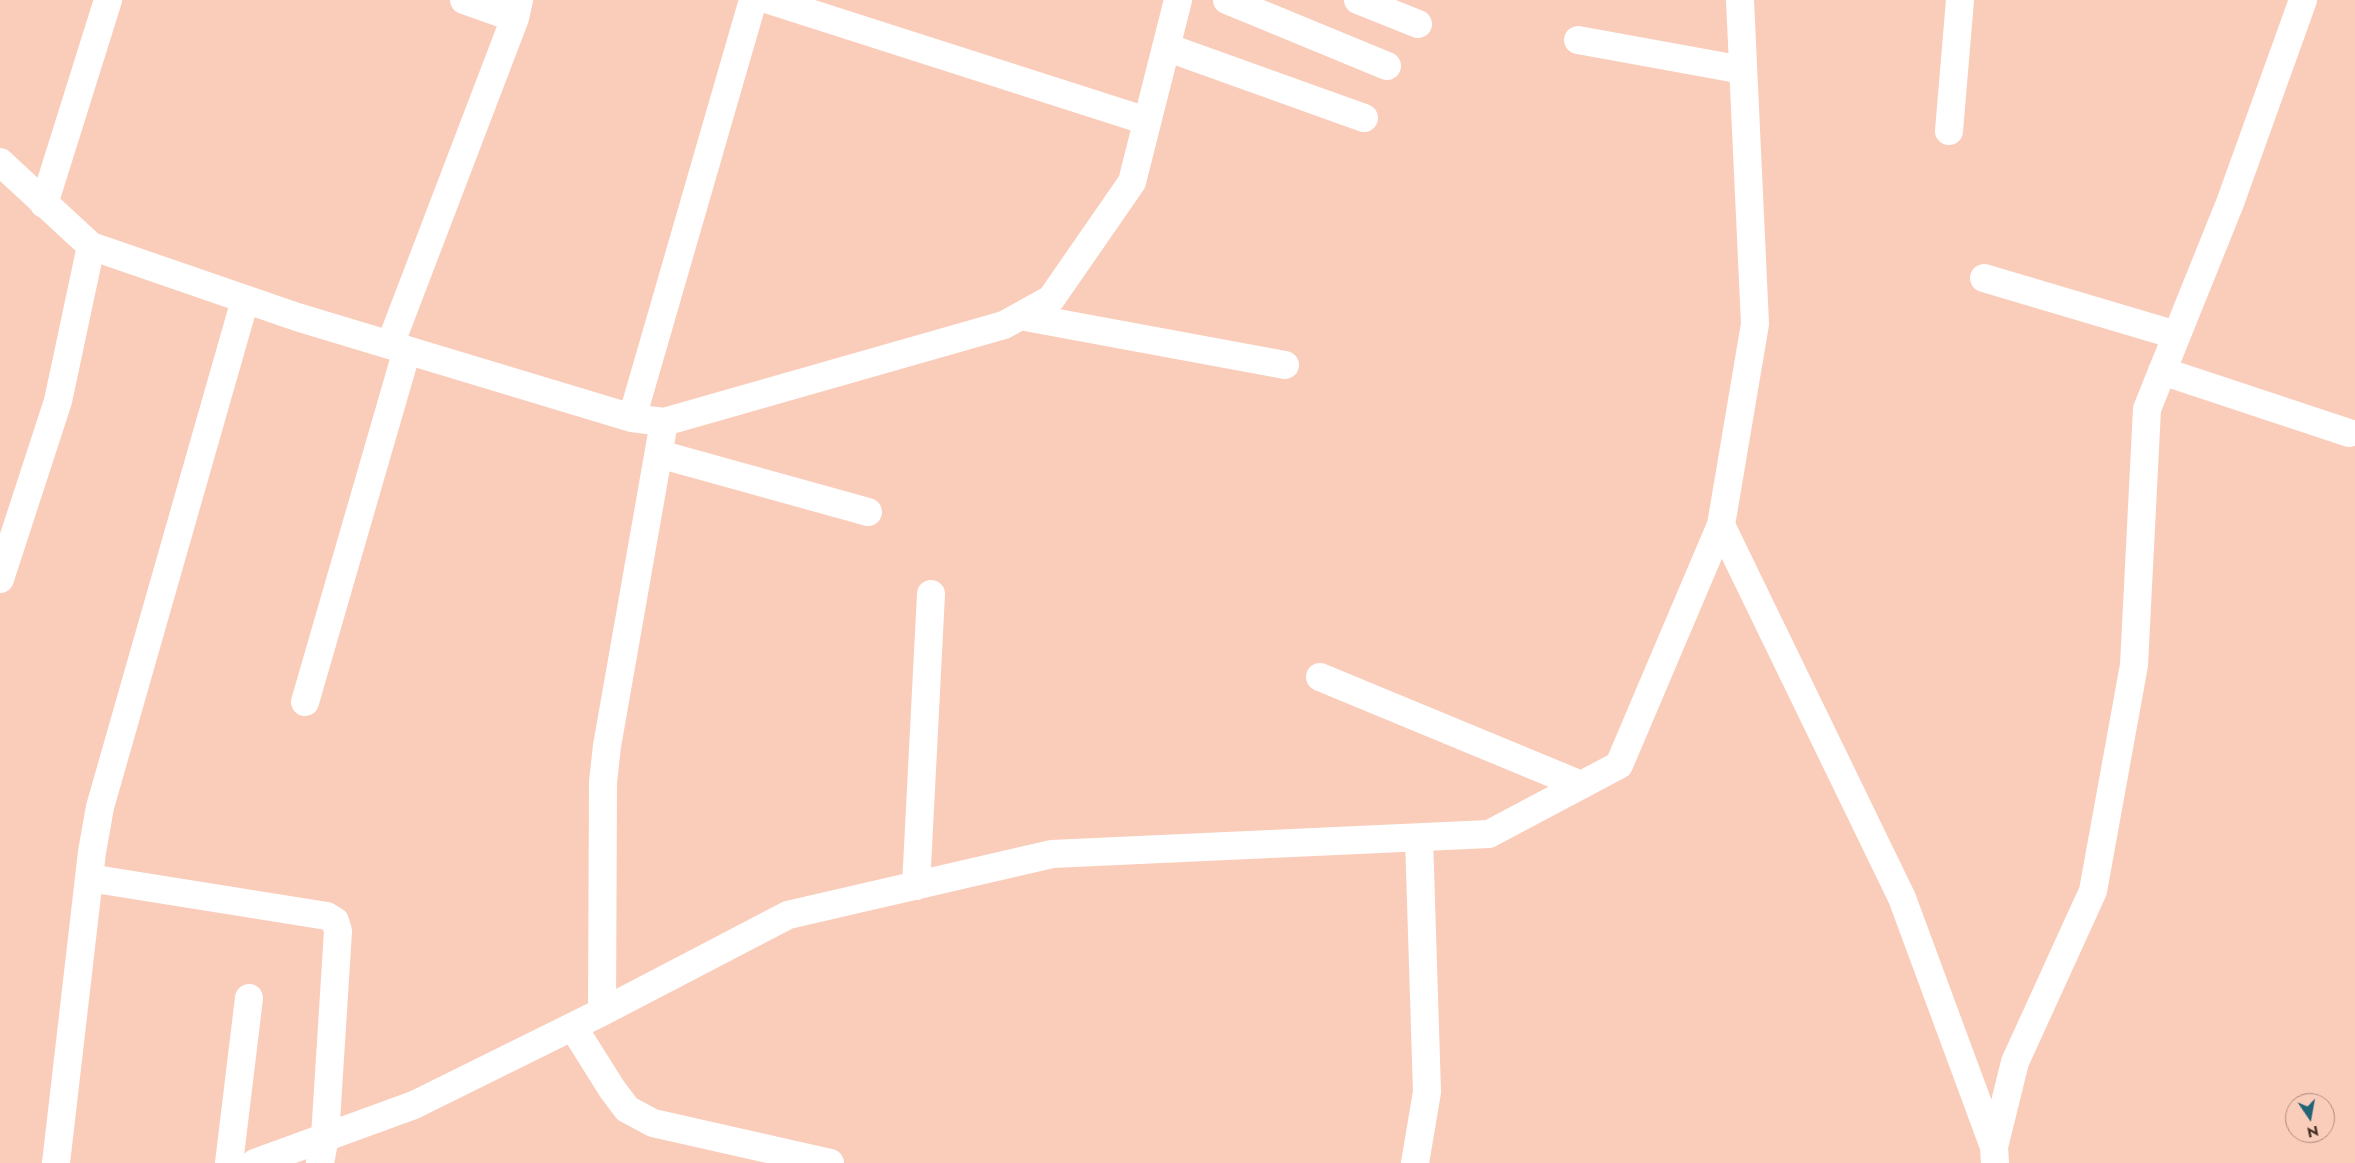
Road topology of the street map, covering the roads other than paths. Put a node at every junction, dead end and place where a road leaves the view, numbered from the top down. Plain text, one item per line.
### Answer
1 (108, 0) edge
2 (464, 0) edge
3 (753, 0) edge
4 (769, 0) edge
5 (1178, 0) edge
6 (1227, 0) edge
7 (1358, 0) edge
8 (1740, 0) edge
9 (1960, 0) edge
10 (2302, 0) edge
11 (517, 9) edge
12 (1418, 24) dead end
13 (1578, 40) dead end
14 (1166, 47) junction
15 (1387, 66) dead end
16 (1743, 70) junction
17 (1364, 118) dead end
18 (1147, 121) junction
19 (1949, 131) dead end
20 (0, 163) edge
21 (44, 204) junction
22 (91, 246) junction
23 (1984, 278) dead end
24 (245, 300) junction
25 (1020, 316) junction
26 (2176, 335) junction
27 (398, 348) junction
28 (1285, 365) dead end
29 (2162, 370) junction
30 (632, 418) junction
31 (664, 422) junction
32 (2349, 433) dead end
33 (659, 454) junction
34 (868, 512) dead end
35 (1721, 525) junction
36 (0, 579) edge
37 (932, 594) dead end
38 (1320, 677) dead end
39 (305, 702) dead end
40 (1581, 786) junction
41 (1419, 838) junction
42 (89, 878) junction
43 (916, 886) junction
44 (249, 998) dead end
45 (602, 1012) junction
46 (573, 1026) junction
47 (323, 1150) edge
48 (745, 1154) edge
49 (1994, 1155) edge
50 (56, 1163) edge
51 (229, 1163) edge
52 (255, 1163) edge
53 (830, 1163) edge
54 (1415, 1163) edge

1 - 21 street
2 - 11 street
3 - 30 street
4 - 18 street
5 - 14 street
6 - 15 street
7 - 12 street
8 - 16 street
9 - 19 street
10 - 26 street
11 - 27 street
13 - 16 street
14 - 17 street
14 - 18 street
16 - 35 street
18 - 25 street
20 - 21 street
21 - 22 street
22 - 24 street
22 - 36 street
23 - 26 street
24 - 27 street
24 - 42 street
25 - 28 street
25 - 31 street
26 - 29 street
27 - 30 street
27 - 39 street
29 - 32 street
29 - 49 street
30 - 31 street
31 - 33 street
33 - 34 street
33 - 45 street
35 - 40 street
35 - 49 street
37 - 43 street
38 - 40 street
40 - 41 street
41 - 43 street
41 - 54 street
42 - 47 street
42 - 50 street
43 - 45 street
44 - 51 street
45 - 46 street
46 - 47 street
46 - 48 street
47 - 52 street
48 - 53 street

